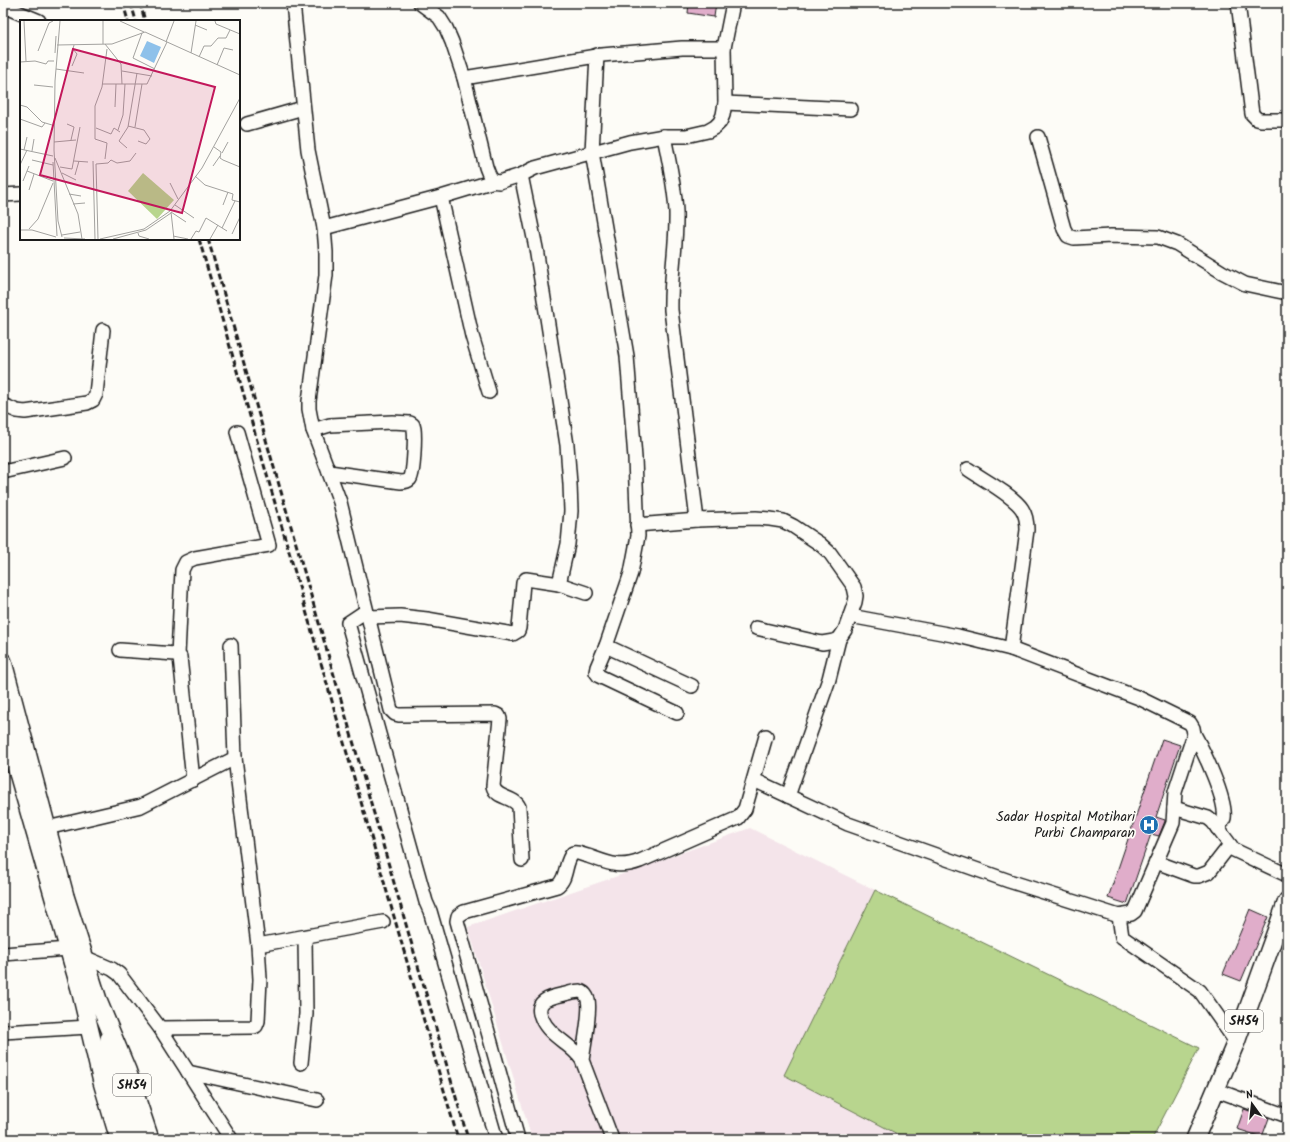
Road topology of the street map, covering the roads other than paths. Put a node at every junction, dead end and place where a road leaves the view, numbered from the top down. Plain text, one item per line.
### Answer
1 (293, 3) edge
2 (420, 3) edge
3 (733, 3) edge
4 (1238, 3) edge
5 (3, 6) edge
6 (37, 20) edge
7 (724, 48) junction
8 (597, 55) junction
9 (464, 78) junction
10 (725, 103) junction
11 (303, 108) junction
12 (851, 109) dead end
13 (1287, 120) edge
14 (247, 124) dead end
15 (664, 136) junction
16 (1038, 138) dead end
17 (592, 152) junction
18 (521, 175) junction
19 (494, 181) junction
20 (20, 194) edge
21 (3, 195) edge
22 (441, 197) junction
23 (324, 228) junction
24 (1287, 293) edge
25 (103, 330) dead end
26 (489, 392) dead end
27 (3, 405) edge
28 (313, 430) junction
29 (237, 432) dead end
30 (65, 458) dead end
31 (968, 469) dead end
32 (3, 472) edge
33 (329, 472) junction
34 (697, 520) junction
35 (637, 525) junction
36 (559, 584) junction
37 (586, 593) dead end
38 (367, 614) junction
39 (850, 616) junction
40 (756, 628) dead end
41 (838, 639) junction
42 (231, 645) dead end
43 (606, 646) junction
44 (1011, 649) junction
45 (120, 650) dead end
46 (178, 655) junction
47 (3, 662) edge
48 (692, 686) dead end
49 (677, 713) dead end
50 (3, 722) edge
51 (1194, 734) junction
52 (766, 736) dead end
53 (235, 758) junction
54 (193, 780) junction
55 (754, 780) junction
56 (788, 796) junction
57 (1174, 808) junction
58 (47, 828) junction
59 (1217, 828) junction
60 (1230, 845) junction
61 (522, 860) dead end
62 (1156, 862) junction
63 (1287, 875) edge
64 (1287, 901) edge
65 (1119, 916) junction
66 (383, 922) dead end
67 (305, 937) junction
68 (258, 945) junction
69 (68, 949) junction
70 (3, 954) edge
71 (84, 957) junction
72 (160, 1028) junction
73 (110, 1031) junction
74 (3, 1032) edge
75 (90, 1033) junction
76 (1236, 1042) junction
77 (107, 1053) junction
78 (582, 1060) junction
79 (301, 1063) dead end
80 (188, 1072) junction
81 (1216, 1090) junction
82 (317, 1100) dead end
83 (1287, 1116) edge
84 (119, 1139) edge
85 (135, 1139) edge
86 (150, 1139) edge
87 (232, 1139) edge
88 (496, 1139) edge
89 (518, 1139) edge
90 (612, 1139) edge
91 (1195, 1139) edge

1 - 11 street
2 - 9 street
3 - 7 street
4 - 13 street
5 - 6 street
7 - 8 street
7 - 10 street
8 - 9 street
8 - 17 street
9 - 19 street
10 - 12 street
10 - 15 street
11 - 14 street
11 - 23 street
15 - 17 street
15 - 34 street
16 - 24 street
17 - 18 street
17 - 35 street
18 - 19 street
18 - 36 street
19 - 22 street
20 - 21 street
22 - 23 street
22 - 26 street
23 - 28 street
25 - 27 street
28 - 33 street
28 - 33 street
29 - 46 street
30 - 32 street
31 - 44 street
33 - 38 street
34 - 35 street
34 - 39 street
35 - 43 street
36 - 37 street
36 - 38 street
38 - 61 street
38 - 88 street
39 - 41 street
39 - 44 street
40 - 41 street
41 - 56 street
42 - 53 street
43 - 48 street
43 - 49 street
44 - 51 street
45 - 46 street
46 - 54 street
47 - 58 main road
50 - 69 main road
51 - 57 street
51 - 59 street
52 - 55 street
53 - 54 street
53 - 68 street
54 - 58 street
55 - 56 street
55 - 89 street
56 - 65 street
57 - 59 street
57 - 62 street
58 - 71 main road
59 - 60 street
60 - 62 street
60 - 63 street
62 - 65 street
64 - 76 main road, SH54
65 - 76 street
66 - 67 street
67 - 68 street
67 - 79 street
68 - 72 street
69 - 70 street
69 - 75 main road
71 - 72 street
71 - 73 main road
72 - 80 street
73 - 77 main road, SH54
73 - 86 main road, SH54
74 - 75 street
75 - 77 main road, SH54
75 - 84 main road, SH54
76 - 81 main road, SH54
77 - 85 main road, SH54
78 - 78 street
78 - 90 street
80 - 82 street
80 - 87 street
81 - 83 street
81 - 91 main road, SH54

